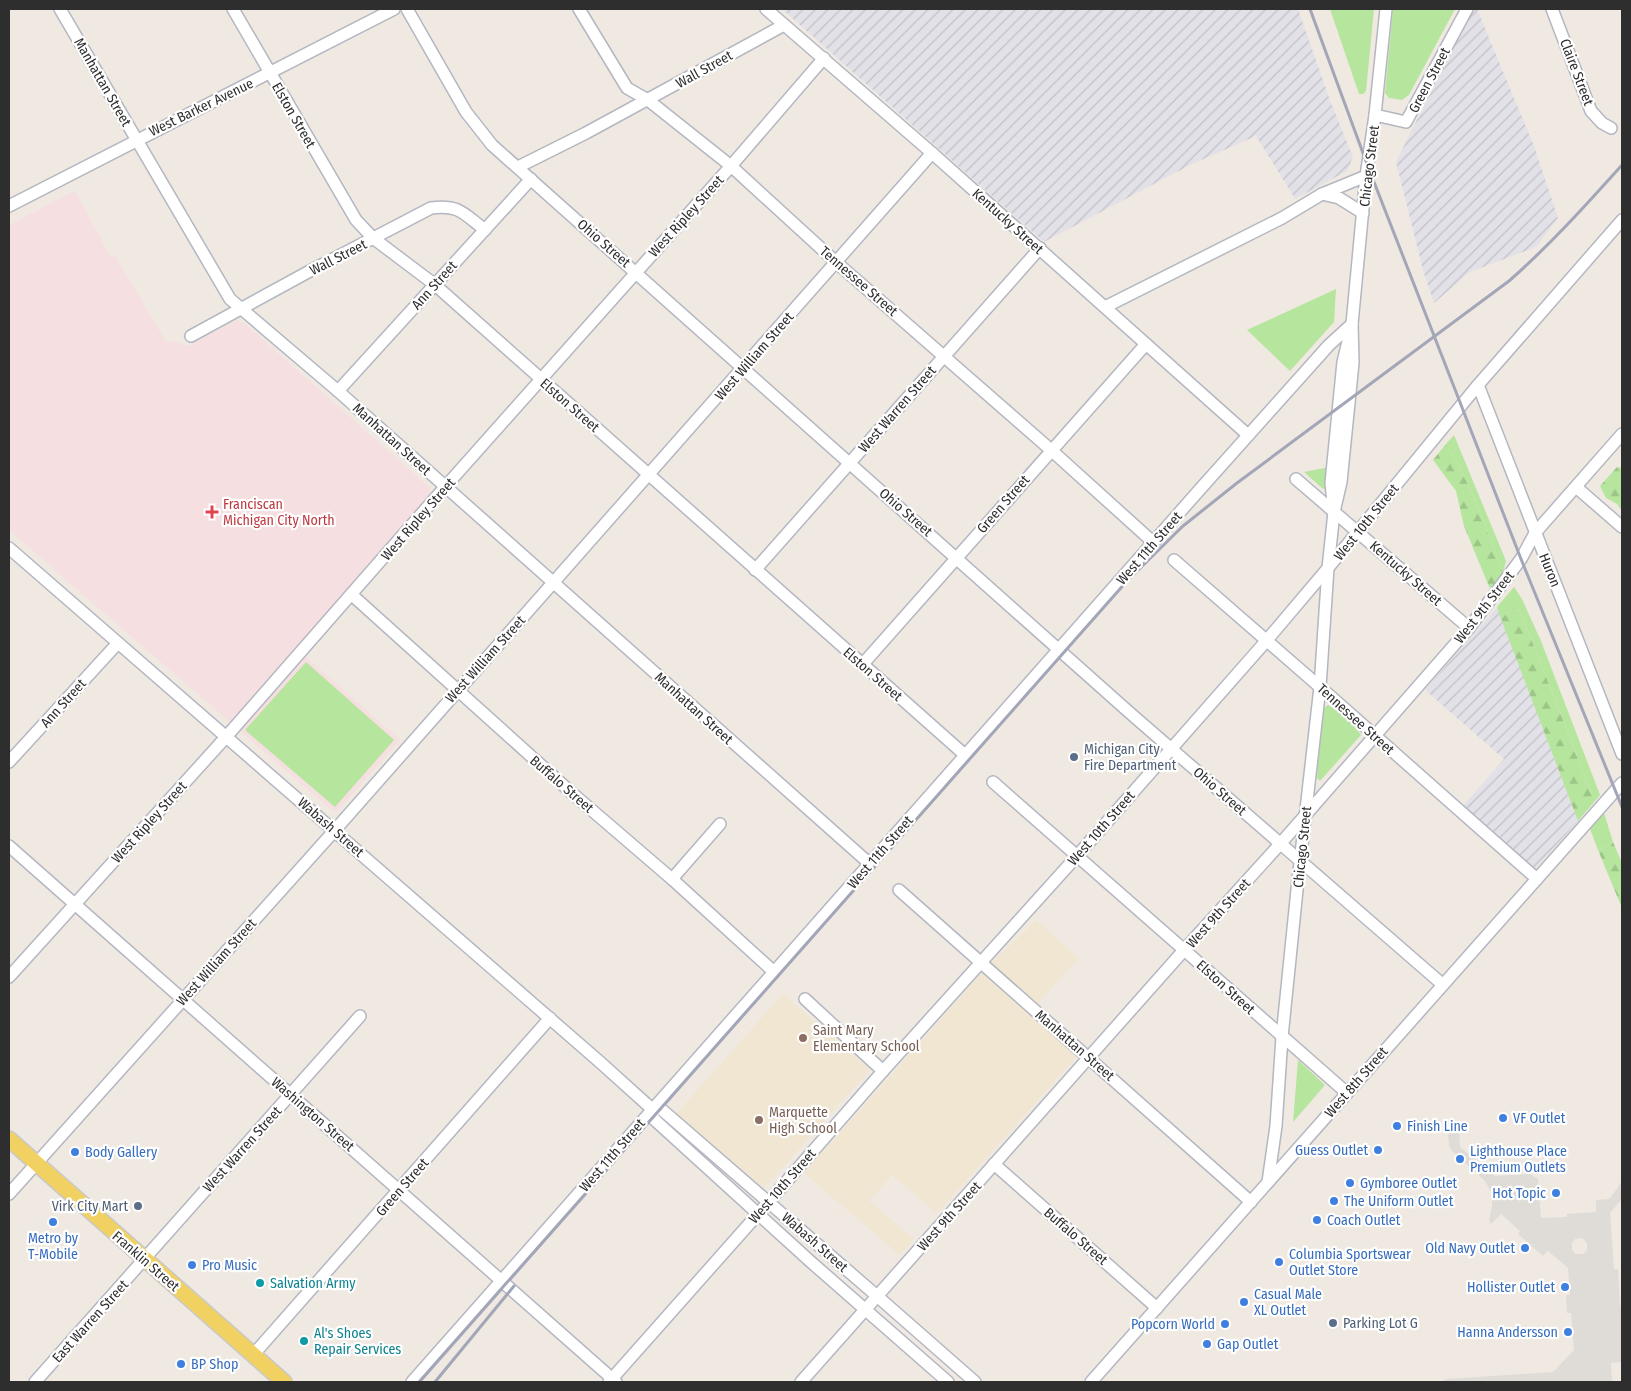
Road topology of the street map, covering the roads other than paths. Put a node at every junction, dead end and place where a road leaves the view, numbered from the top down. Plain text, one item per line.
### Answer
1 (60, 9) edge
2 (233, 9) edge
3 (394, 9) edge
4 (407, 9) edge
5 (579, 9) edge
6 (766, 9) edge
7 (1386, 9) edge
8 (1467, 9) edge
9 (1552, 9) edge
10 (784, 25) junction
11 (824, 58) junction
12 (270, 73) junction
13 (648, 100) junction
14 (1374, 115) junction
15 (1611, 128) dead end
16 (136, 140) junction
17 (932, 153) junction
18 (731, 166) junction
19 (518, 167) junction
20 (1366, 176) junction
21 (531, 179) junction
22 (1322, 194) junction
23 (9, 206) edge
24 (1363, 214) junction
25 (1622, 220) edge
26 (484, 230) junction
27 (373, 238) junction
28 (1040, 248) junction
29 (837, 263) junction
30 (636, 272) junction
31 (434, 284) junction
32 (1105, 307) junction
33 (242, 308) junction
34 (1352, 324) junction
35 (191, 336) dead end
36 (1146, 344) junction
37 (944, 356) junction
38 (744, 368) junction
39 (542, 380) junction
40 (1478, 385) junction
41 (338, 391) junction
42 (1622, 434) edge
43 (1248, 435) junction
44 (1051, 450) junction
45 (850, 463) junction
46 (649, 475) junction
47 (1296, 479) dead end
48 (446, 487) junction
49 (1576, 487) junction
50 (1334, 512) junction
51 (1622, 527) edge
52 (1357, 531) junction
53 (1535, 533) junction
54 (1154, 543) junction
55 (9, 548) edge
56 (957, 557) junction
57 (1174, 560) dead end
58 (1328, 568) junction
59 (755, 570) junction
60 (553, 582) junction
61 (352, 595) junction
62 (1470, 628) junction
63 (1267, 640) junction
64 (117, 644) junction
65 (1059, 650) junction
66 (862, 665) junction
67 (1320, 687) junction
68 (457, 690) junction
69 (1374, 736) junction
70 (226, 737) junction
71 (1171, 749) junction
72 (1622, 754) edge
73 (965, 755) junction
74 (9, 762) edge
75 (993, 782) dead end
76 (1622, 783) edge
77 (1306, 814) junction
78 (720, 824) dead end
79 (335, 830) junction
80 (1281, 843) junction
81 (9, 846) edge
82 (1077, 856) junction
83 (1301, 860) junction
84 (870, 864) junction
85 (672, 879) junction
86 (1537, 879) junction
87 (899, 890) dead end
88 (74, 904) junction
89 (1185, 949) junction
90 (982, 963) junction
91 (774, 972) junction
92 (9, 977) edge
93 (1442, 984) junction
94 (183, 998) junction
95 (805, 1000) dead end
96 (360, 1016) dead end
97 (550, 1018) junction
98 (1282, 1038) junction
99 (1090, 1058) junction
100 (883, 1071) junction
101 (1347, 1093) junction
102 (291, 1095) junction
103 (652, 1109) junction
104 (9, 1139) edge
105 (36, 1163) junction
106 (994, 1164) junction
107 (1268, 1182) junction
108 (400, 1190) junction
109 (9, 1194) edge
110 (769, 1202) junction
111 (1251, 1202) junction
112 (758, 1214) junction
113 (144, 1259) junction
114 (502, 1281) junction
115 (878, 1296) junction
116 (1157, 1308) junction
117 (865, 1310) junction
118 (253, 1355) junction
119 (278, 1381) edge
120 (612, 1381) edge
121 (35, 1382) edge
122 (412, 1382) edge
123 (801, 1382) edge
124 (948, 1382) edge
125 (975, 1382) edge
126 (1091, 1382) edge

1 - 16 street, Manhattan Street
2 - 12 street, Elston Street
3 - 12 street, West Barker Avenue
4 - 19 street, Ohio Street
5 - 13 street, Tennessee Street
6 - 10 street, Kentucky Street
7 - 14 street, Chicago Street
8 - 14 street, Green Street
9 - 15 street, Claire Street
10 - 11 street, Kentucky Street
10 - 13 street, Wall Street
11 - 17 street, Kentucky Street
11 - 18 street, West Ripley Street
12 - 16 street, West Barker Avenue
12 - 27 street, Elston Street
13 - 18 street, Tennessee Street
13 - 19 street, Wall Street
14 - 20 street, Chicago Street
16 - 23 street, West Barker Avenue
16 - 33 street, Manhattan Street
17 - 28 street, Kentucky Street
17 - 29 street, West William Street
18 - 29 street, Tennessee Street
18 - 30 street, West Ripley Street
19 - 21 street, Ohio Street
20 - 22 street
20 - 24 street, Chicago Street
21 - 26 street, Ann Street
21 - 30 street, Ohio Street
22 - 24 street
22 - 32 street
24 - 34 street, Chicago Street
25 - 40 street, West 10th Street
26 - 27 street, Wall Street
26 - 31 street, Ann Street
27 - 31 street, Elston Street
27 - 33 street, Wall Street
28 - 32 street, Kentucky Street
28 - 37 street, West Warren Street
29 - 37 street, Tennessee Street
29 - 38 street, West William Street
30 - 38 street, Ohio Street
30 - 39 street, West Ripley Street
31 - 39 street, Elston Street
31 - 41 street, Ann Street
32 - 36 street, Kentucky Street
33 - 35 street, Wall Street
33 - 41 street, Manhattan Street
34 - 43 street, West 11th Street
34 - 50 street, Chicago Street
36 - 43 street, Kentucky Street
36 - 44 street, Green Street
37 - 44 street, Tennessee Street
37 - 45 street, West Warren Street
38 - 45 street, Ohio Street
38 - 46 street, West William Street
39 - 46 street, Elston Street
39 - 48 street, West Ripley Street
40 - 52 street, West 10th Street
40 - 53 street, Huron
41 - 48 street, Manhattan Street
42 - 49 street, West 9th Street
43 - 54 street, West 11th Street
44 - 54 street, Tennessee Street
44 - 56 street, Green Street
45 - 56 street, Ohio Street
45 - 59 street, West Warren Street
46 - 59 street, Elston Street
46 - 60 street, West William Street
47 - 50 street, Kentucky Street
48 - 60 street, Manhattan Street
48 - 61 street, West Ripley Street
49 - 51 street
49 - 53 street, West 9th Street
50 - 52 street, Kentucky Street
50 - 58 street, Chicago Street
52 - 58 street, West 10th Street
52 - 62 street, Kentucky Street
53 - 62 street, West 9th Street
53 - 72 street, Huron
54 - 65 street, West 11th Street
55 - 64 street, Wabash Street
56 - 65 street, Ohio Street
56 - 66 street, Green Street
57 - 63 street, Tennessee Street
58 - 63 street, West 10th Street
58 - 67 street, Chicago Street
59 - 66 street, Elston Street
60 - 68 street, West William Street
60 - 84 street, Manhattan Street
61 - 68 street, Buffalo Street
61 - 70 street, West Ripley Street
62 - 69 street, West 9th Street
63 - 67 street, Tennessee Street
63 - 71 street, West 10th Street
64 - 70 street, Wabash Street
64 - 74 street, Ann Street
65 - 71 street, Ohio Street
65 - 73 street, West 11th Street
66 - 73 street, Elston Street
67 - 69 street, Tennessee Street
67 - 77 street, Chicago Street
68 - 79 street, West William Street
68 - 85 street, Buffalo Street
69 - 77 street, West 9th Street
69 - 86 street, Tennessee Street
70 - 79 street, Wabash Street
70 - 88 street, West Ripley Street
71 - 80 street, Ohio Street
71 - 82 street, West 10th Street
73 - 84 street, West 11th Street
75 - 82 street, Elston Street
76 - 86 street, West 8th Street
77 - 80 street, West 9th Street
77 - 83 street, Chicago Street
78 - 85 street
79 - 94 street, West William Street
79 - 97 street, Wabash Street
80 - 83 street, Ohio Street
80 - 89 street, West 9th Street
81 - 88 street, Washington Street
82 - 89 street, Elston Street
82 - 90 street, West 10th Street
83 - 93 street, Ohio Street
83 - 98 street, Chicago Street
84 - 91 street, West 11th Street
85 - 91 street, Buffalo Street
86 - 93 street, West 8th Street
87 - 90 street, Manhattan Street
88 - 92 street, West Ripley Street
88 - 94 street, Washington Street
89 - 98 street, Elston Street
89 - 99 street, West 9th Street
90 - 99 street, Manhattan Street
90 - 100 street, West 10th Street
91 - 103 street, West 11th Street
93 - 101 street, West 8th Street
94 - 102 street, Washington Street
94 - 105 street, West William Street
95 - 100 street
96 - 102 street, West Warren Street
97 - 103 street, Wabash Street
97 - 108 street, Green Street
98 - 101 street, Elston Street
98 - 107 street, Chicago Street
99 - 106 street, West 9th Street
99 - 111 street, Manhattan Street
100 - 110 street, West 10th Street
101 - 107 street, West 8th Street
102 - 108 street, Washington Street
102 - 113 street, West Warren Street
103 - 110 street, Wabash Street
103 - 112 street, Wabash Street
103 - 114 street, West 11th Street
104 - 105 main road, Franklin Street
105 - 109 street, West William Street
105 - 113 main road, Franklin Street
106 - 115 street, West 9th Street
106 - 116 street, Buffalo Street
107 - 111 street, West 8th Street
108 - 114 street, Washington Street
108 - 118 street, Green Street
110 - 112 street, West 10th Street
110 - 115 street, Wabash Street
111 - 116 street, West 8th Street
112 - 117 street, Wabash Street
112 - 120 street, West 10th Street
113 - 118 main road, Franklin Street
113 - 121 street, East Warren Street
114 - 120 street, Washington Street
114 - 122 street, West 11th Street
115 - 117 street, West 9th Street
115 - 125 street, Wabash Street
116 - 126 street, West 8th Street
117 - 123 street, West 9th Street
117 - 124 street, Wabash Street
118 - 119 main road, Franklin Street

